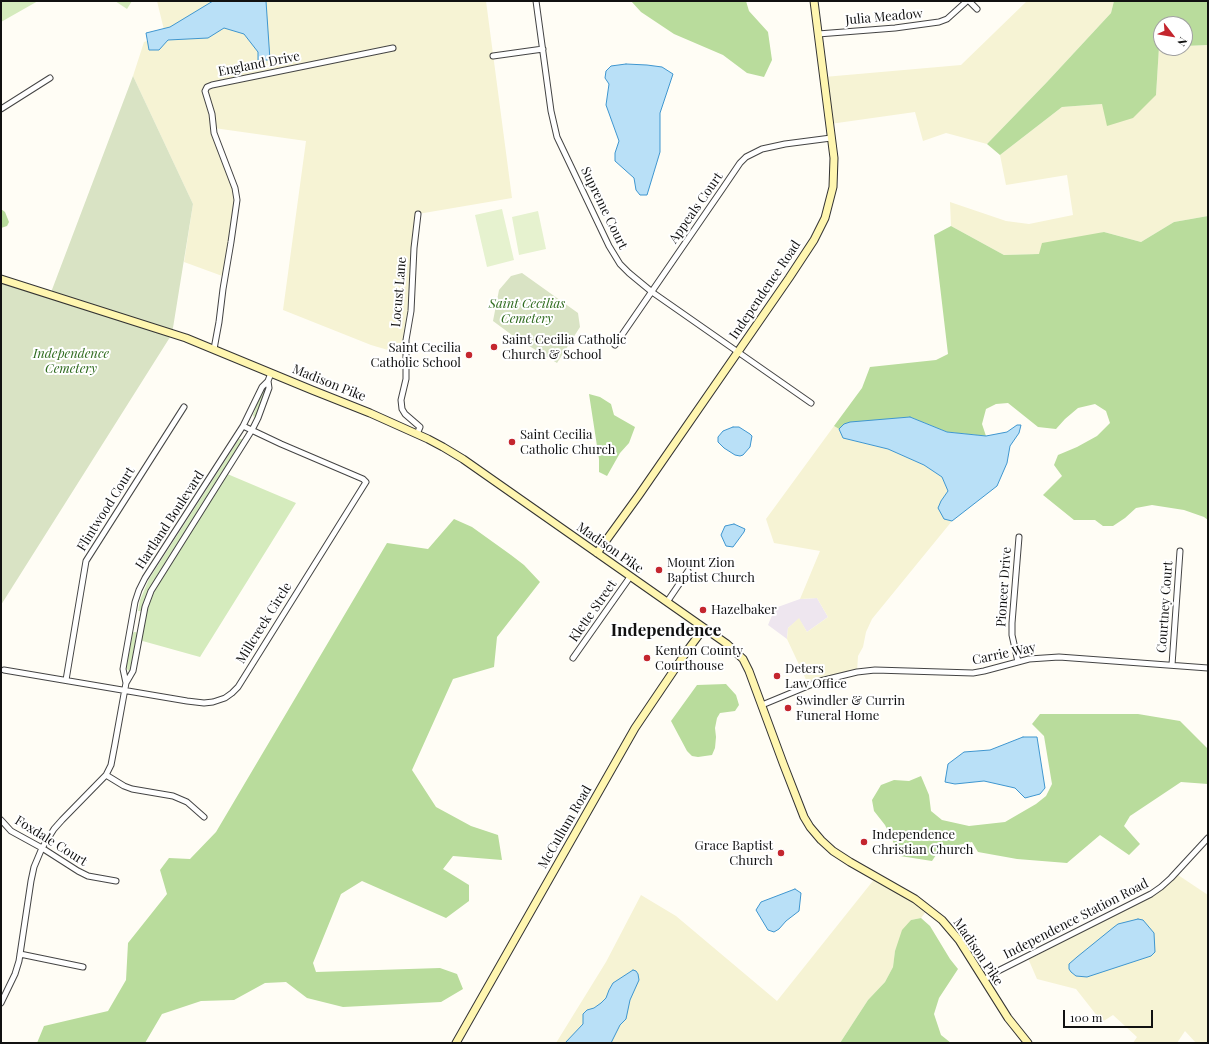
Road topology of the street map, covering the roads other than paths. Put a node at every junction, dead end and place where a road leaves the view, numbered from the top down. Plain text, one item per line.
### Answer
1 (536, 1) edge
2 (814, 1) edge
3 (968, 1) edge
4 (977, 9) dead end
5 (818, 34) junction
6 (393, 48) dead end
7 (542, 49) junction
8 (493, 56) dead end
9 (50, 78) dead end
10 (1, 109) edge
11 (832, 138) junction
12 (418, 214) dead end
13 (1, 279) edge
14 (652, 292) junction
15 (615, 345) dead end
16 (214, 349) junction
17 (738, 351) junction
18 (271, 373) junction
19 (268, 382) junction
20 (811, 402) dead end
21 (184, 407) dead end
22 (243, 426) junction
23 (252, 430) junction
24 (417, 434) junction
25 (1019, 537) dead end
26 (1180, 551) dead end
27 (597, 553) junction
28 (688, 571) dead end
29 (630, 577) junction
30 (667, 602) junction
31 (704, 628) junction
32 (573, 658) dead end
33 (1018, 662) junction
34 (1172, 665) junction
35 (1208, 668) edge
36 (4, 670) dead end
37 (66, 680) junction
38 (126, 683) junction
39 (124, 690) junction
40 (762, 705) junction
41 (106, 775) junction
42 (204, 817) dead end
43 (1, 820) edge
44 (1208, 838) edge
45 (42, 848) junction
46 (116, 881) dead end
47 (20, 954) junction
48 (83, 967) dead end
49 (984, 980) junction
50 (2, 999) edge
51 (456, 1043) edge
52 (1028, 1043) edge

1 - 7 street, Supreme Court
2 - 5 main road, Independence Road
3 - 4 street
3 - 5 street, Julia Meadow
5 - 11 main road, Independence Road
6 - 16 street, England Drive
7 - 8 street
7 - 14 street, Supreme Court
9 - 10 street
11 - 14 street, Appeals Court
11 - 17 main road, Independence Road
12 - 24 street, Locust Lane
13 - 16 main road, Madison Pike
14 - 15 street, Appeals Court
14 - 17 street, Supreme Court
16 - 18 main road, Madison Pike
17 - 20 street, Supreme Court
17 - 27 main road, Independence Road
18 - 19 street, Hartland Boulevard
18 - 24 main road, Madison Pike
19 - 22 street, Hartland Boulevard
19 - 23 street, Hartland Boulevard
21 - 37 street, Flintwood Court
22 - 23 street, Millcreek Circle
22 - 38 street, Hartland Boulevard
23 - 38 street, Hartland Boulevard
23 - 39 street, Millcreek Circle
24 - 27 main road, Madison Pike
25 - 33 street, Pioneer Drive
26 - 34 street, Courtney Court
27 - 29 main road, Madison Pike
28 - 30 street
29 - 30 main road, Madison Pike
29 - 32 street, Klette Street
30 - 31 main road, Madison Pike
31 - 40 main road, Madison Pike
31 - 51 main road, McCullum Road
33 - 34 street, Carrie Way
33 - 40 street, Carrie Way
34 - 35 street, Carrie Way
36 - 37 street, Millcreek Circle
37 - 39 street, Millcreek Circle
38 - 39 street, Hartland Boulevard
39 - 41 street, Hartland Boulevard
40 - 49 main road, Madison Pike
41 - 42 street
41 - 45 street, Hartland Boulevard
43 - 45 street, Foxdale Court
44 - 49 street, Independence Station Road
45 - 46 street, Foxdale Court
45 - 47 street, Hartland Boulevard
47 - 48 street
47 - 50 street, Hartland Boulevard
49 - 52 main road, Madison Pike

